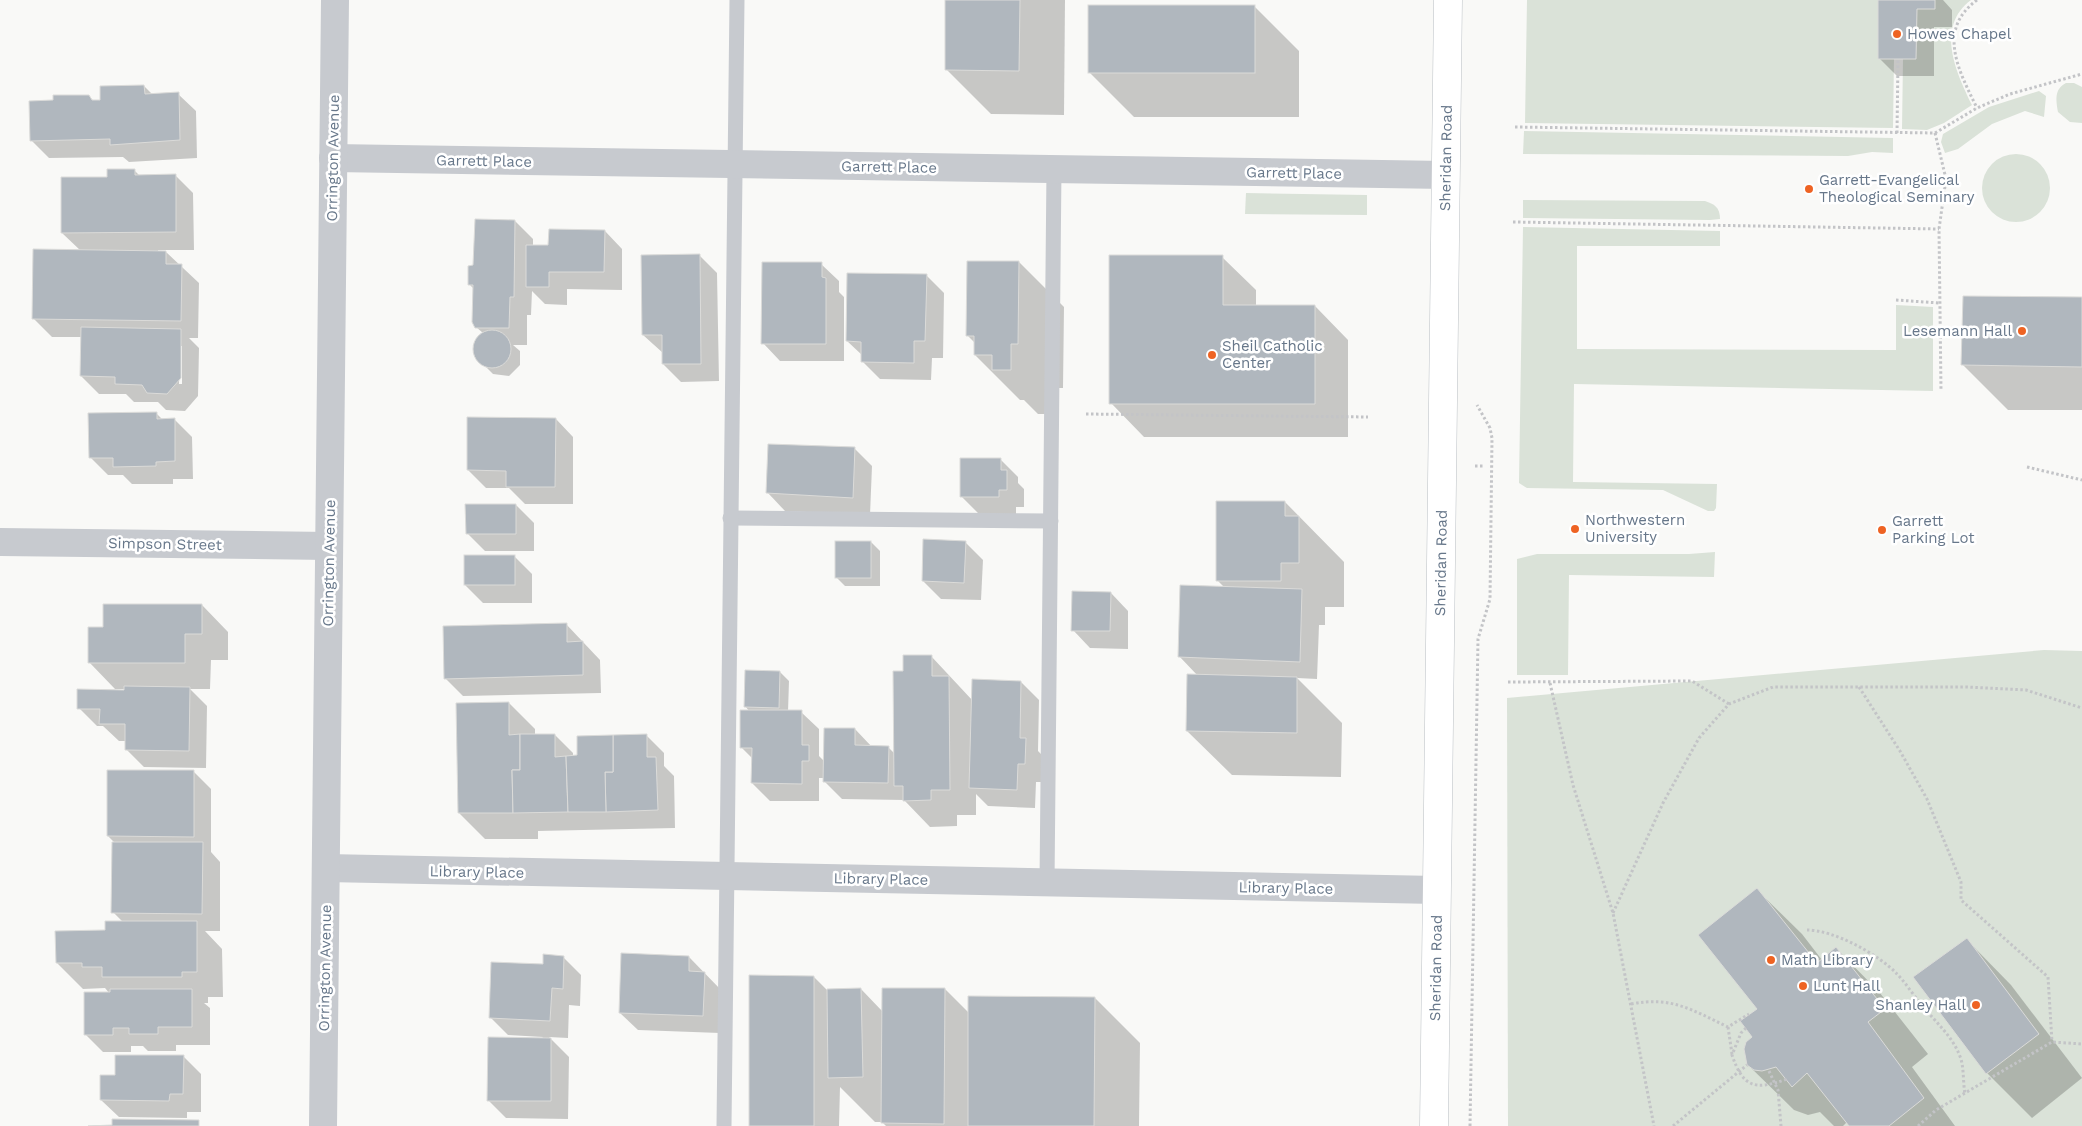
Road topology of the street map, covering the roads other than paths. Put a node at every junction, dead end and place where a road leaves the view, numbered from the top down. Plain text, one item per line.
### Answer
1 (335, 0) edge
2 (737, 0) edge
3 (1448, 0) edge
4 (333, 158) junction
5 (735, 165) junction
6 (1054, 169) junction
7 (1446, 175) junction
8 (730, 518) junction
9 (1051, 521) junction
10 (0, 542) edge
11 (329, 546) junction
12 (326, 868) junction
13 (726, 876) junction
14 (1048, 883) junction
15 (1437, 890) junction
16 (323, 1126) edge
17 (724, 1126) edge
18 (1434, 1126) edge

1 - 4 street, Orrington Avenue
2 - 5 lane
3 - 7 main road, Sheridan Road
4 - 5 street, Garrett Place
4 - 11 street, Orrington Avenue
5 - 6 street, Garrett Place
5 - 8 lane
6 - 7 street, Garrett Place
6 - 9 lane
7 - 15 main road, Sheridan Road
8 - 9 lane
8 - 13 lane
9 - 14 lane
10 - 11 street, Simpson Street
11 - 12 street, Orrington Avenue
12 - 13 street, Library Place
12 - 16 street, Orrington Avenue
13 - 14 street, Library Place
13 - 17 lane
14 - 15 street, Library Place
15 - 18 main road, Sheridan Road

